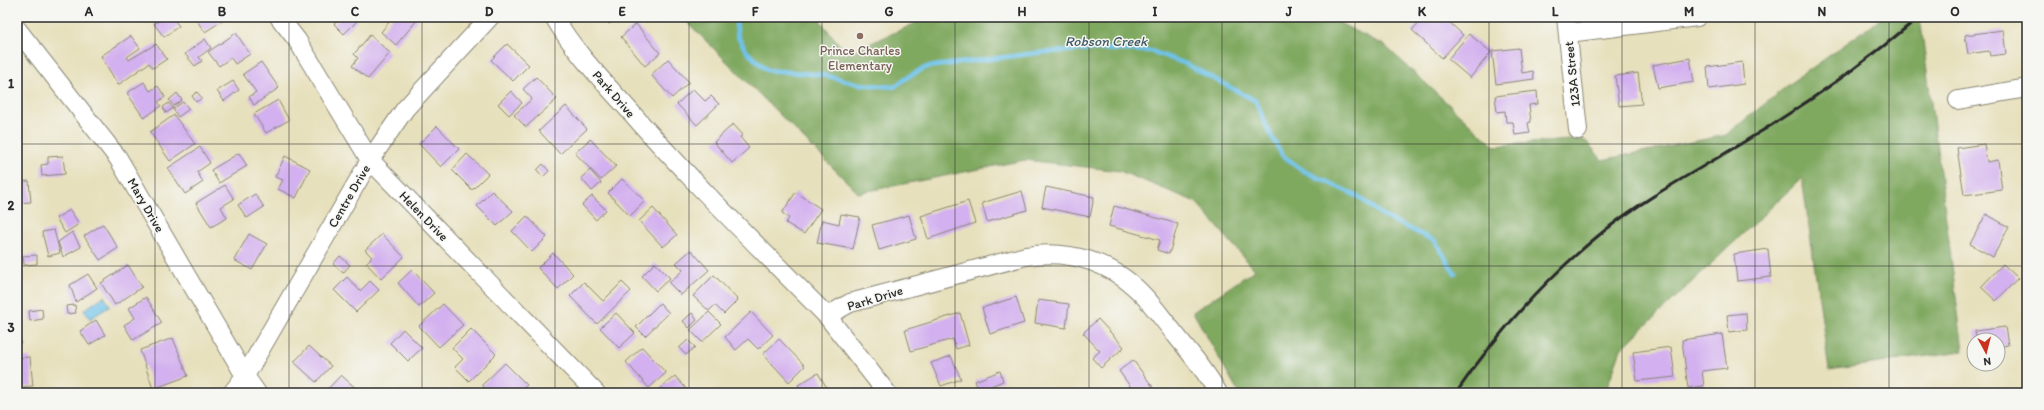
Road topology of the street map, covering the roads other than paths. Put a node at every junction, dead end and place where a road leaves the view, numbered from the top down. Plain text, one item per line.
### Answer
1 (279, 17) edge
2 (490, 17) edge
3 (554, 17) edge
4 (1697, 17) edge
5 (1567, 25) edge
6 (17, 29) edge
7 (2027, 88) edge
8 (1958, 100) dead end
9 (1578, 130) dead end
10 (370, 160) junction
11 (827, 316) junction
12 (245, 376) junction
13 (232, 393) edge
14 (257, 393) edge
15 (596, 393) edge
16 (887, 393) edge
17 (1218, 393) edge

1 - 10 street, Helen Drive
2 - 10 street, Centre Drive
3 - 11 street, Park Drive
4 - 5 street
5 - 9 street, 123A Street
6 - 12 street, Mary Drive
7 - 8 street
10 - 12 street, Centre Drive
10 - 15 street, Helen Drive
11 - 16 street
11 - 17 street, Park Drive
12 - 13 street, Centre Drive
12 - 14 street, Mary Drive

